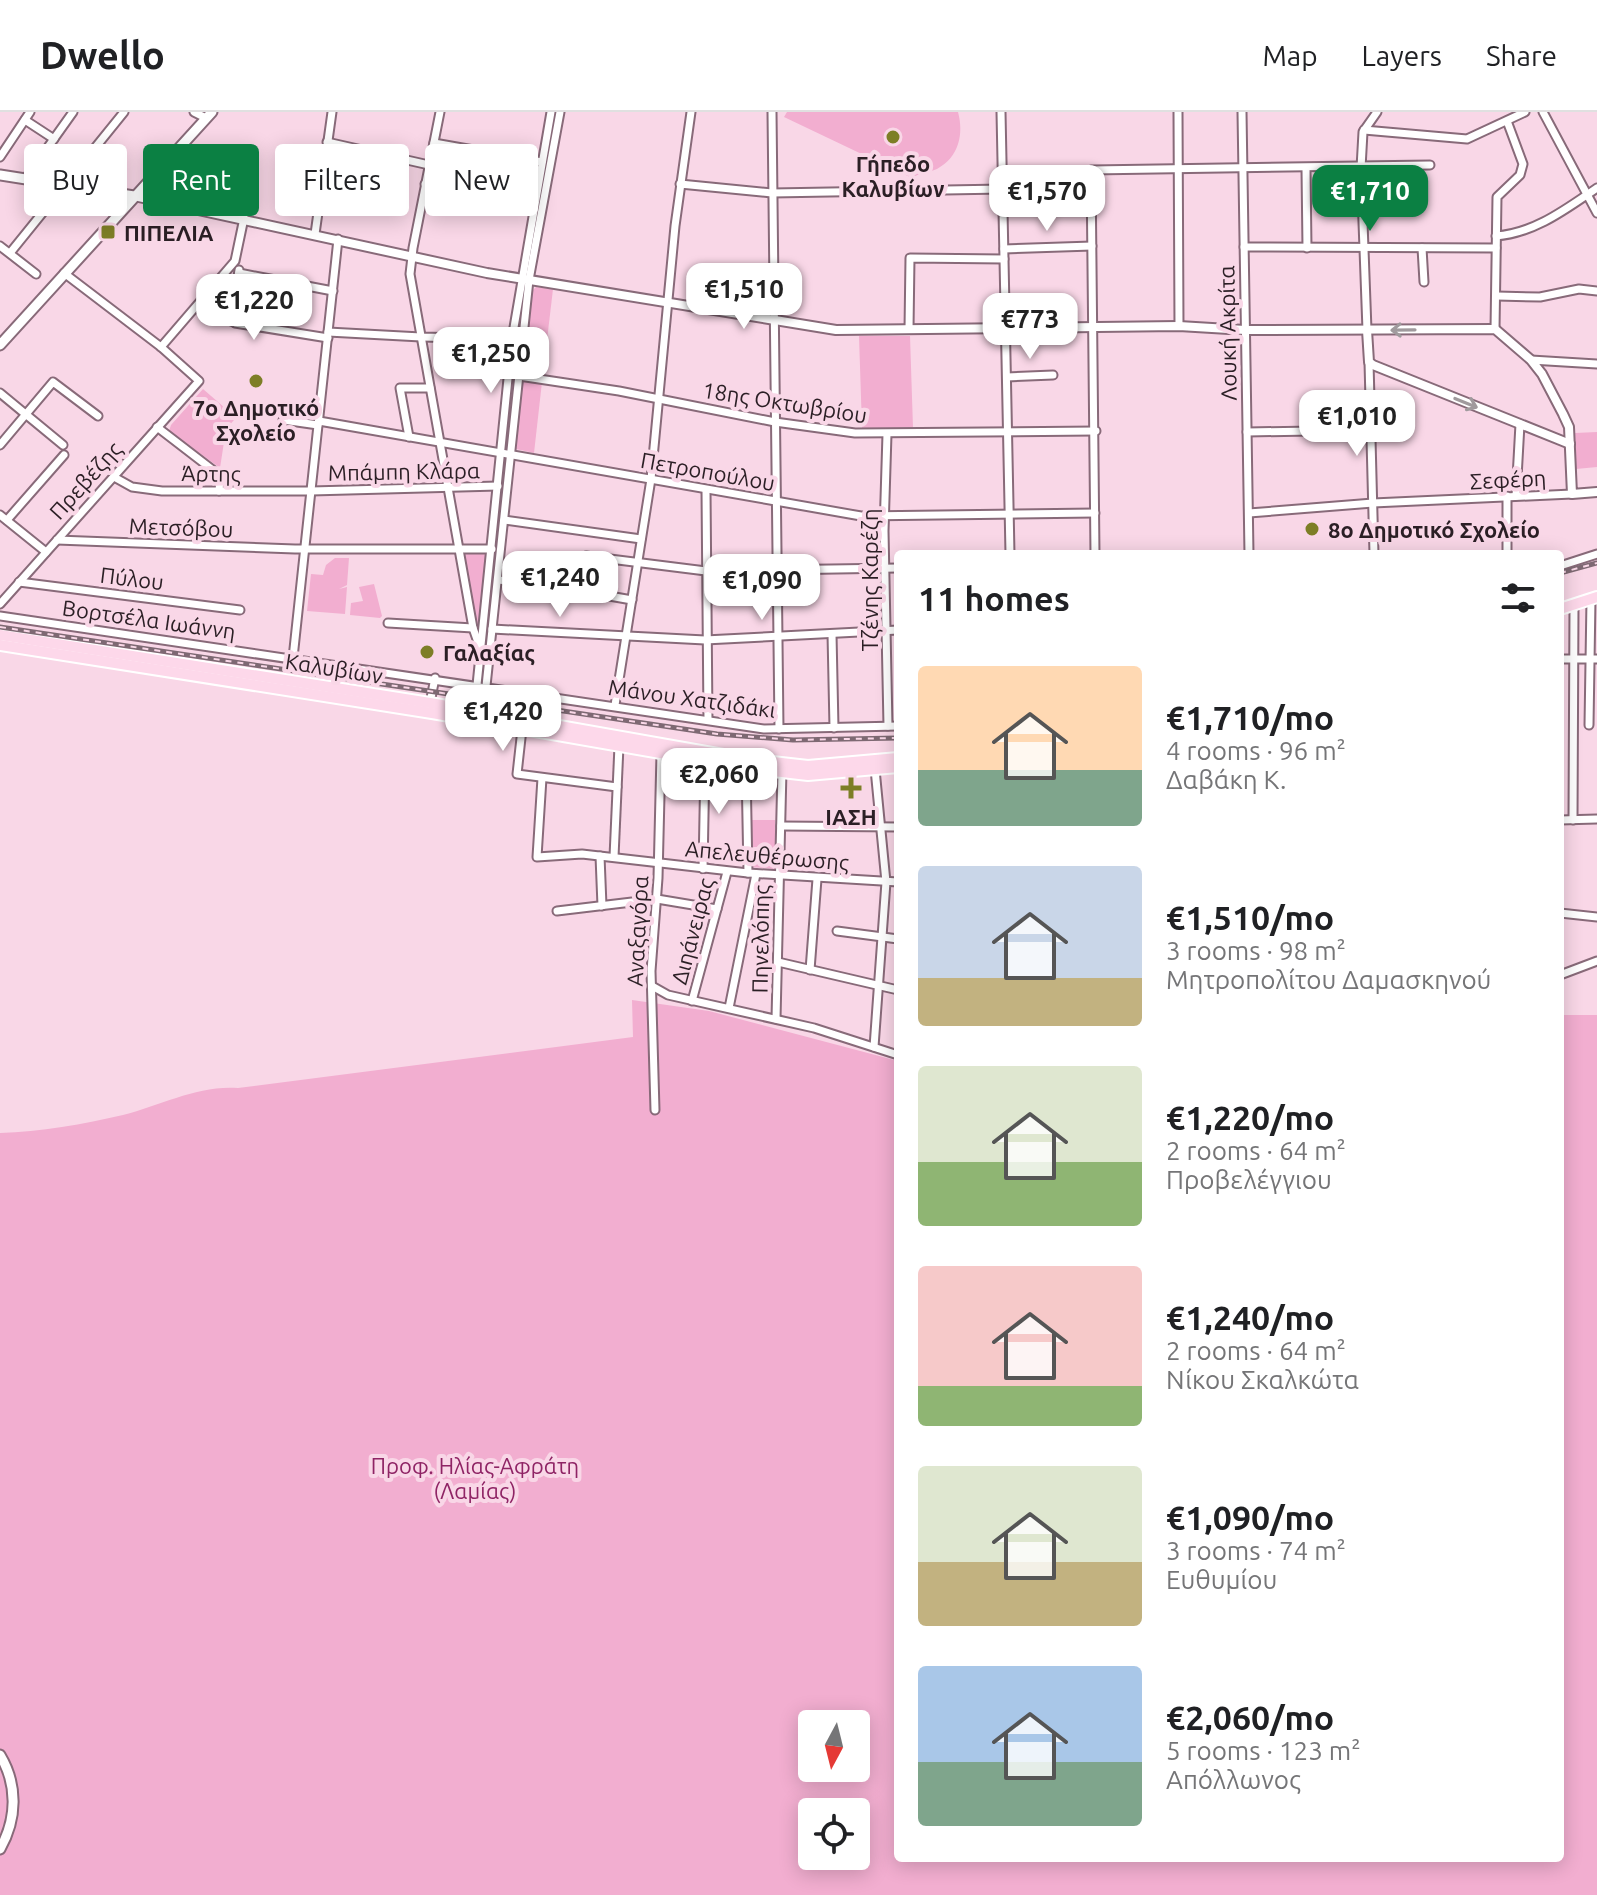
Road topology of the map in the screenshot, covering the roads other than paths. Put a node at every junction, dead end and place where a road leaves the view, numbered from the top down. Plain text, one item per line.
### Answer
1 (30, 112) edge
2 (73, 112) edge
3 (124, 112) edge
4 (194, 112) edge
5 (332, 112) edge
6 (440, 112) edge
7 (551, 112) edge
8 (560, 112) edge
9 (691, 112) edge
10 (772, 112) edge
11 (1001, 112) edge
12 (1178, 112) edge
13 (1242, 112) edge
14 (1377, 112) edge
15 (1525, 112) edge
16 (1543, 112) edge
17 (209, 115) edge
18 (25, 120) junction
19 (1507, 121) junction
20 (1364, 130) junction
21 (54, 139) junction
22 (327, 142) junction
23 (434, 143) joint
24 (50, 144) edge
25 (98, 144) edge
26 (0, 157) edge
27 (542, 162) junction
28 (425, 164) edge
29 (1430, 165) dead end
30 (1178, 167) junction
31 (1241, 168) junction
32 (1361, 168) junction
33 (1306, 169) junction
34 (1, 175) edge
35 (24, 178) edge
36 (538, 183) edge
37 (425, 184) edge
38 (680, 184) junction
39 (1597, 188) edge
40 (1003, 189) junction
41 (772, 193) junction
42 (127, 195) edge
43 (1587, 195) junction
44 (134, 196) junction
45 (1597, 213) edge
46 (40, 216) edge
47 (533, 216) edge
48 (244, 218) junction
49 (315, 234) junction
50 (1496, 236) junction
51 (338, 239) junction
52 (0, 246) edge
53 (1092, 246) junction
54 (1244, 247) junction
55 (1307, 248) junction
56 (1422, 248) junction
57 (1496, 248) junction
58 (1004, 249) junction
59 (1363, 249) junction
60 (10, 253) junction
61 (411, 256) junction
62 (1004, 259) junction
63 (235, 261) junction
64 (64, 273) junction
65 (239, 273) junction
66 (36, 274) dead end
67 (525, 279) junction
68 (1424, 282) dead end
69 (333, 291) junction
70 (1597, 291) edge
71 (206, 296) junction
72 (1497, 296) junction
73 (669, 302) junction
74 (775, 320) junction
75 (231, 321) junction
76 (1093, 326) junction
77 (1179, 326) junction
78 (1006, 327) junction
79 (909, 329) junction
80 (1495, 329) junction
81 (1245, 330) junction
82 (1367, 330) junction
83 (328, 335) junction
84 (421, 337) junction
85 (512, 339) junction
86 (0, 345) edge
87 (161, 347) junction
88 (1531, 360) junction
89 (1369, 362) junction
90 (1597, 364) edge
91 (1053, 375) dead end
92 (519, 376) junction
93 (1007, 377) junction
94 (430, 388) junction
95 (0, 393) edge
96 (659, 399) junction
97 (26, 414) junction
98 (98, 416) dead end
99 (283, 420) dead end
100 (775, 422) junction
101 (319, 423) junction
102 (1520, 424) junction
103 (157, 427) junction
104 (1371, 430) junction
105 (1096, 431) junction
106 (1008, 432) junction
107 (1247, 432) junction
108 (887, 434) junction
109 (409, 437) junction
110 (439, 442) junction
111 (1570, 444) junction
112 (0, 445) edge
113 (63, 445) dead end
114 (500, 454) junction
115 (64, 455) dead end
116 (510, 456) junction
117 (114, 477) junction
118 (651, 479) junction
119 (498, 486) junction
120 (446, 487) junction
121 (706, 490) junction
122 (219, 491) junction
123 (311, 491) junction
124 (1597, 492) edge
125 (1572, 494) junction
126 (1507, 496) junction
127 (1516, 496) junction
128 (777, 502) junction
129 (1373, 503) junction
130 (1095, 513) junction
131 (1249, 513) junction
132 (1009, 515) junction
133 (885, 516) junction
134 (3, 518) edge
135 (504, 520) junction
136 (641, 539) junction
137 (57, 540) junction
138 (458, 548) junction
139 (305, 549) junction
140 (492, 549) junction
141 (1010, 550) edge
142 (1095, 550) edge
143 (1249, 550) edge
144 (1374, 550) edge
145 (1507, 550) edge
146 (46, 552) junction
147 (1597, 554) edge
148 (638, 562) junction
149 (1564, 565) edge
150 (885, 568) junction
151 (894, 568) edge
152 (778, 570) junction
153 (706, 571) junction
154 (498, 580) junction
155 (19, 582) junction
156 (547, 585) junction
157 (1594, 598) edge
158 (632, 600) junction
159 (1, 602) edge
160 (1574, 605) junction
161 (1564, 608) edge
162 (240, 610) dead end
163 (0, 616) edge
164 (388, 623) dead end
165 (473, 628) junction
166 (492, 629) junction
167 (894, 630) edge
168 (886, 631) junction
169 (832, 634) junction
170 (0, 635) edge
171 (626, 637) junction
172 (778, 637) junction
173 (705, 640) junction
174 (0, 645) edge
175 (480, 648) junction
176 (293, 658) junction
177 (1564, 659) edge
178 (1574, 659) junction
179 (1594, 659) edge
180 (435, 678) junction
181 (477, 685) junction
182 (486, 686) junction
183 (430, 703) junction
184 (615, 705) junction
185 (708, 720) junction
186 (1589, 725) dead end
187 (888, 726) junction
188 (894, 726) edge
189 (834, 728) junction
190 (522, 729) junction
191 (779, 729) junction
192 (619, 746) junction
193 (661, 754) junction
194 (894, 758) edge
195 (705, 762) junction
196 (894, 767) edge
197 (746, 768) junction
198 (782, 768) junction
199 (875, 769) junction
200 (542, 778) junction
201 (617, 787) junction
202 (1597, 819) edge
203 (1564, 820) edge
204 (1573, 820) junction
205 (781, 826) junction
206 (881, 827) junction
207 (894, 827) edge
208 (600, 856) junction
209 (614, 857) junction
210 (658, 863) junction
211 (703, 869) junction
212 (727, 872) junction
213 (752, 874) junction
214 (780, 876) junction
215 (817, 879) junction
216 (886, 882) junction
217 (894, 882) edge
218 (657, 899) junction
219 (602, 906) junction
220 (717, 909) junction
221 (557, 911) dead end
222 (1564, 913) edge
223 (1597, 917) edge
224 (837, 931) dead end
225 (882, 937) junction
226 (894, 938) edge
227 (1597, 961) edge
228 (778, 962) junction
229 (810, 970) junction
230 (1564, 973) edge
231 (652, 986) junction
232 (879, 986) junction
233 (894, 989) edge
234 (692, 1001) junction
235 (729, 1008) junction
236 (776, 1019) junction
237 (874, 1047) junction
238 (894, 1054) edge
239 (655, 1110) dead end
240 (0, 1755) edge
241 (0, 1849) edge

1 - 18 street
2 - 21 street
3 - 25 street
4 - 17 street
5 - 22 street
6 - 23 street
7 - 27 street
8 - 67 street
9 - 38 street
10 - 41 street
11 - 40 street
12 - 30 street
13 - 31 street, Λουκή Ακρίτα
14 - 20 street
15 - 19 street
16 - 43 street
17 - 44 main road
18 - 21 street
18 - 26 street
19 - 20 street
19 - 50 street
20 - 32 street
21 - 24 street
22 - 28 street
22 - 49 street
23 - 27 street
27 - 36 street
29 - 32 street
30 - 31 street
30 - 53 street
30 - 77 street
31 - 33 street
31 - 54 street, Λουκή Ακρίτα
32 - 33 street
32 - 59 street
33 - 55 street
34 - 35 main road
37 - 61 street
38 - 41 street
38 - 73 street
39 - 43 street
40 - 41 street
40 - 58 street
41 - 74 street
42 - 44 main road
43 - 45 street
43 - 50 street
44 - 48 street
44 - 64 main road
46 - 60 street
47 - 67 street
48 - 49 street
48 - 63 street
49 - 51 street
50 - 57 street
51 - 61 street
51 - 69 street
52 - 60 street
53 - 58 street
53 - 76 street
54 - 55 street
54 - 81 street, Λουκή Ακρίτα
55 - 59 street
56 - 57 street
56 - 59 street
56 - 68 street
57 - 72 street
58 - 62 street
59 - 82 street
60 - 66 street
61 - 67 street
61 - 84 street
62 - 78 street
62 - 79 street
63 - 65 street
63 - 71 street
64 - 86 main road
64 - 87 street
65 - 69 street
65 - 75 street
67 - 73 street
67 - 85 street
67 - 92 street
69 - 83 street
70 - 72 street
71 - 75 street
71 - 87 street
72 - 80 street
73 - 74 street
73 - 96 street
74 - 79 street
74 - 100 street
75 - 83 street
76 - 77 street
76 - 78 street
76 - 105 street
77 - 81 street
78 - 79 street
78 - 93 street
80 -> 82 street
80 - 88 street
81 - 82 street
81 - 107 street, Λουκή Ακρίτα
82 - 89 street
83 - 84 street
83 - 101 street
84 - 85 street
84 - 94 street
85 - 114 street
87 - 103 street, Πρεβέζης
88 - 90 street
88 - 111 street
89 -> 102 street
89 - 104 street
91 - 93 street
92 - 96 street, 18ης Οκτωβρίου
92 - 116 street
93 - 106 street
94 - 109 street
94 - 110 street
95 - 97 street
96 - 100 street, 18ης Οκτωβρίου
96 - 118 street
97 - 98 street
97 - 112 street
97 - 113 street
99 - 101 street, Πετροπούλου
100 - 108 street, 18ης Οκτωβρίου
100 - 128 street
101 - 109 street, Πετροπούλου
101 - 123 street
102 - 111 street
102 - 127 street
103 - 117 street, Πρεβέζης
103 - 122 street
104 - 107 street
104 - 129 street
105 - 106 street, 18ης Οκτωβρίου
105 - 130 street
106 - 108 street, 18ης Οκτωβρίου
106 - 132 street
107 - 131 street, Λουκή Ακρίτα
108 - 133 street, Τζένης Καρέζη
109 - 110 street, Πετροπούλου
110 - 114 street, Πετροπούλου
110 - 120 street
111 - 125 street
114 - 116 street, Πετροπούλου
114 - 119 street
115 - 134 street
116 - 118 street, Πετροπούλου
116 - 135 street
117 - 122 street, Άρτης
117 - 137 street, Πρεβέζης
118 - 121 street, Πετροπούλου
118 - 136 street
119 - 120 street, Μπάμπη Κλάρα
119 - 140 street
120 - 123 street, Μπάμπη Κλάρα
120 - 138 street
121 - 128 street, Πετροπούλου
121 - 153 street
122 - 123 street, Άρτης
123 - 139 street
124 - 125 street, Σεφέρη
125 - 127 street, Σεφέρη
126 - 127 street, Σεφέρη
126 - 129 street, Σεφέρη
126 - 145 street
128 - 133 street, Πετροπούλου
128 - 152 street
129 - 131 street, Σεφέρη
129 - 144 street
130 - 132 street, Πετροπούλου
130 - 142 street
131 - 143 street, Λουκή Ακρίτα
132 - 133 street, Πετροπούλου
132 - 141 street
133 - 150 street, Τζένης Καρέζη
134 - 146 street
135 - 136 street
135 - 154 street
136 - 148 street
137 - 139 street, Μετσόβου
137 - 146 street, Πρεβέζης
138 - 139 street, Μετσόβου
138 - 140 street, Μετσόβου
138 - 165 street
139 - 176 street
140 - 175 street
146 - 155 street, Πρεβέζης
147 - 149 street
148 - 153 street
148 - 156 street
148 - 158 street
150 - 151 street
150 - 152 street
150 - 168 street, Τζένης Καρέζη
152 - 153 street
152 - 172 street
153 - 173 street
154 - 156 street
154 - 166 street
155 - 159 street, Πρεβέζης
155 - 162 street, Πύλου
156 - 158 street
157 - 160 main road
157 - 179 street
158 - 171 street
160 - 161 main road
160 - 178 street
163 - 176 street, Βορτσέλα Ιωάννη
164 - 165 street
165 - 175 street
166 - 171 street
166 - 182 street
167 - 168 street
168 - 169 street
168 - 187 street, Τζένης Καρέζη
169 - 172 street
169 - 189 street
170 - 183 main road, Καλυβίων
171 - 173 street
171 - 184 street
172 - 173 street
172 - 191 street
173 - 185 street
174 - 190 main road, Καλυβίων
175 - 181 street
176 - 180 street, Μάνου Χατζιδάκι
177 - 178 street
178 - 179 street
178 - 204 street
179 - 186 street
180 - 181 street, Μάνου Χατζιδάκι
180 - 183 street
181 - 182 street, Μάνου Χατζιδάκι
182 - 184 street, Μάνου Χατζιδάκι
183 - 198 main road, Καλυβίων
184 - 185 street, Μάνου Χατζιδάκι
185 - 191 street, Μάνου Χατζιδάκι
187 - 188 street, Μάνου Χατζιδάκι
187 - 189 street, Μάνου Χατζιδάκι
189 - 191 street, Μάνου Χατζιδάκι
190 - 192 main road, Καλυβίων
190 - 200 street
192 - 193 main road, Καλυβίων
192 - 201 street
193 - 195 main road, Καλυβίων
193 - 210 street, Αναξαγόρα
194 - 198 main road, Καλυβίων
195 - 197 main road, Καλυβίων
195 - 211 street
196 - 199 main road, Καλυβίων
197 - 198 main road, Καλυβίων
197 - 213 street
198 - 199 main road, Καλυβίων
198 - 205 street, Πηνελόπης
199 - 206 street
200 - 201 street
200 - 208 street, Απελευθέρωσης
201 - 209 street
202 - 204 street
203 - 204 street
205 - 206 street
205 - 214 street, Πηνελόπης
206 - 207 street
206 - 216 street
208 - 209 street, Απελευθέρωσης
208 - 219 street
209 - 210 street, Απελευθέρωσης
210 - 211 street, Απελευθέρωσης
210 - 218 street, Αναξαγόρα
211 - 212 street, Απελευθέρωσης
212 - 213 street, Απελευθέρωσης
212 - 220 street, Διηάνειρας
213 - 214 street, Απελευθέρωσης
213 - 235 street
214 - 215 street, Απελευθέρωσης
214 - 228 street, Πηνελόπης
215 - 216 street, Απελευθέρωσης
215 - 229 street
216 - 217 street, Απελευθέρωσης
216 - 225 street
218 - 219 street
218 - 220 street
218 - 231 street, Αναξαγόρα
219 - 221 street
220 - 234 street, Διηάνειρας
222 - 223 street
224 - 225 street
225 - 226 street
225 - 232 street
227 - 230 street
228 - 229 street
228 - 236 street, Πηνελόπης
229 - 232 street
231 - 234 street
231 - 239 street, Αναξαγόρα
232 - 233 street
232 - 237 street
234 - 235 street
235 - 236 street
236 - 237 street
237 - 238 street
240 - 241 main road

